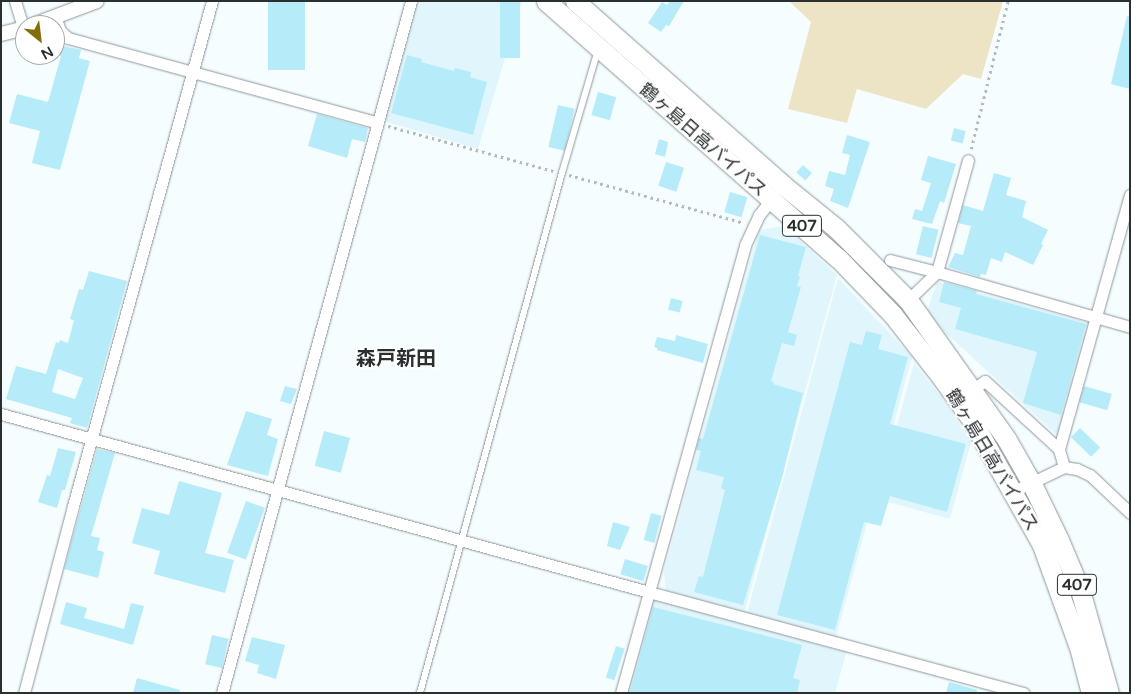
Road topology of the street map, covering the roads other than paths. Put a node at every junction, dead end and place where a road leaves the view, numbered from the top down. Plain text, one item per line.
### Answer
1 (15, 1) edge
2 (97, 1) edge
3 (212, 1) edge
4 (411, 1) edge
5 (546, 1) edge
6 (575, 1) edge
7 (21, 15) edge
8 (63, 15) edge
9 (15, 30) edge
10 (1, 34) edge
11 (65, 35) edge
12 (598, 48) junction
13 (194, 72) junction
14 (378, 123) junction
15 (968, 160) road end
16 (777, 192) junction
17 (1130, 195) edge
18 (890, 260) dead end
19 (937, 272) junction
20 (908, 300) junction
21 (1095, 318) junction
22 (1130, 327) edge
23 (973, 389) junction
24 (1, 414) edge
25 (93, 439) junction
26 (1059, 449) junction
27 (1064, 467) junction
28 (1031, 482) junction
29 (278, 490) junction
30 (1014, 491) junction
31 (1130, 513) edge
32 (462, 541) junction
33 (649, 592) junction
34 (1021, 692) edge
35 (24, 693) edge
36 (222, 693) edge
37 (420, 693) edge
38 (621, 693) edge
39 (1091, 693) edge
40 (1109, 693) edge

1 - 7 street
2 - 8 street
3 - 13 street
4 - 14 street
5 - 12 highway, 鶴ヶ島日高バイパス / 407
6 - 16 highway, 鶴ヶ島日高バイパス / 407
9 - 10 street
11 - 13 street
12 - 16 highway, 鶴ヶ島日高バイパス / 407
12 - 32 lane
13 - 14 street
13 - 25 street
14 - 29 street
15 - 19 street
16 - 20 highway, 鶴ヶ島日高バイパス / 407
16 - 30 highway, 鶴ヶ島日高バイパス / 407
16 - 33 street
17 - 21 street
18 - 19 street
19 - 20 street
19 - 21 street
20 - 23 highway, 鶴ヶ島日高バイパス / 407
21 - 22 street
21 - 26 street
23 - 26 street
23 - 28 highway, 鶴ヶ島日高バイパス / 407
24 - 25 street
25 - 29 street
25 - 35 street
26 - 27 street
27 - 28 street
27 - 31 street
28 - 30 street
28 - 40 highway, 鶴ヶ島日高バイパス / 407
29 - 32 street
29 - 36 street
30 - 39 highway, 鶴ヶ島日高バイパス / 407
32 - 33 street
32 - 37 lane
33 - 34 street
33 - 38 street

